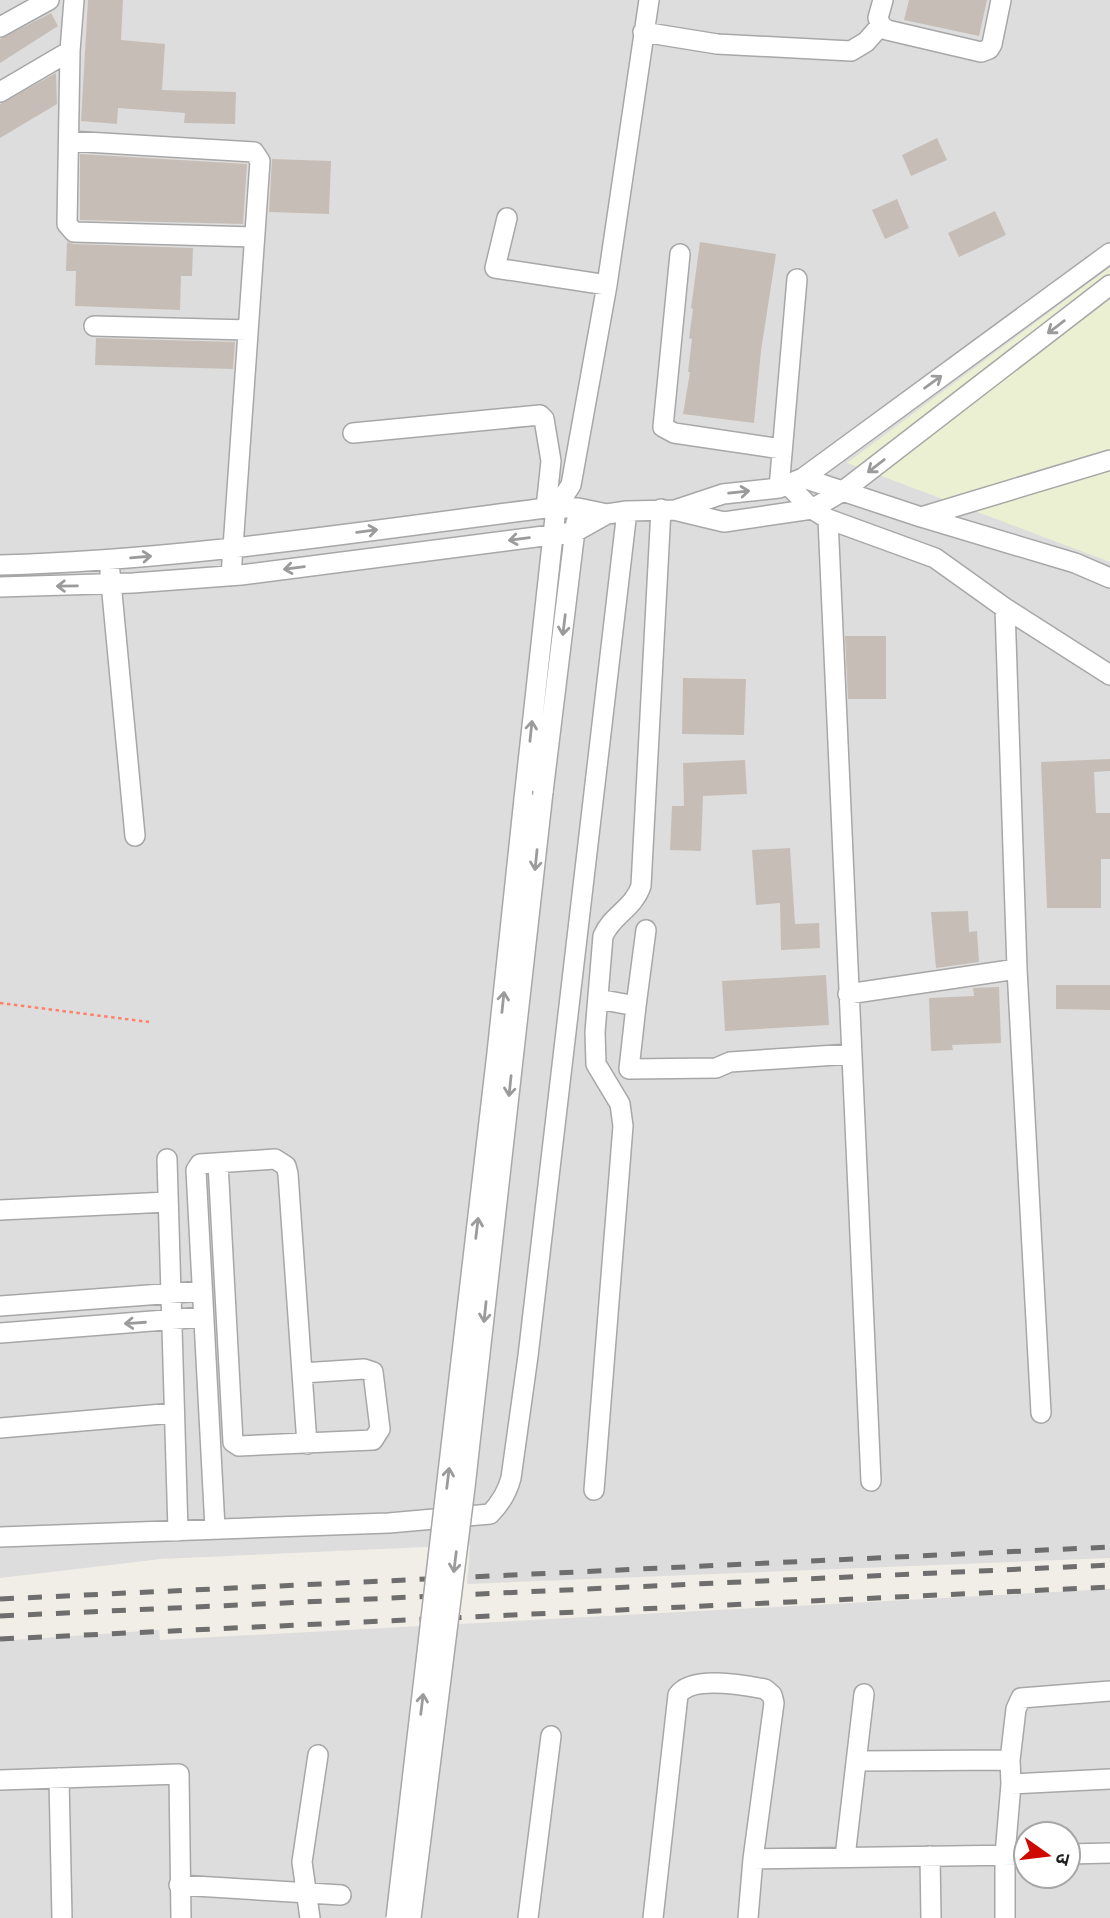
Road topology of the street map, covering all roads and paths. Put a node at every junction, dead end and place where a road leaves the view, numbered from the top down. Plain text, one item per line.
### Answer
1 (49, 0) edge
2 (74, 0) edge
3 (649, 0) edge
4 (883, 0) edge
5 (1002, 0) edge
6 (881, 25) junction
7 (0, 27) edge
8 (652, 33) junction
9 (70, 51) junction
10 (0, 92) edge
11 (69, 141) junction
12 (507, 218) dead end
13 (254, 237) junction
14 (1110, 253) edge
15 (680, 254) dead end
16 (797, 279) dead end
17 (607, 285) junction
18 (1110, 285) edge
19 (94, 326) dead end
20 (248, 330) junction
21 (353, 433) dead end
22 (782, 449) junction
23 (1110, 460) edge
24 (790, 484) junction
25 (571, 485) junction
26 (843, 491) junction
27 (551, 508) junction
28 (578, 508) junction
29 (667, 510) junction
30 (617, 512) junction
31 (820, 514) junction
32 (921, 517) junction
33 (575, 531) junction
34 (553, 534) junction
35 (233, 548) junction
36 (109, 559) junction
37 (0, 565) edge
38 (230, 576) junction
39 (1110, 578) edge
40 (111, 584) junction
41 (0, 587) edge
42 (1005, 608) junction
43 (1110, 675) edge
44 (135, 836) dead end
45 (646, 930) dead end
46 (1017, 969) junction
47 (570, 986) junction
48 (598, 994) junction
49 (848, 994) junction
50 (0, 1003) edge
51 (636, 1006) junction
52 (149, 1022) dead end
53 (850, 1054) junction
54 (167, 1158) dead end
55 (218, 1163) junction
56 (168, 1202) junction
57 (0, 1210) edge
58 (202, 1291) junction
59 (171, 1294) junction
60 (0, 1306) edge
61 (203, 1317) junction
62 (172, 1321) junction
63 (0, 1333) edge
64 (302, 1373) junction
65 (1041, 1413) dead end
66 (175, 1420) junction
67 (232, 1421) junction
68 (209, 1423) junction
69 (0, 1428) edge
70 (307, 1444) junction
71 (871, 1481) dead end
72 (594, 1490) dead end
73 (215, 1528) junction
74 (178, 1531) junction
75 (0, 1537) edge
76 (1110, 1691) edge
77 (864, 1694) dead end
78 (551, 1736) dead end
79 (318, 1755) dead end
80 (1010, 1760) junction
81 (857, 1761) junction
82 (59, 1778) junction
83 (1110, 1779) edge
84 (0, 1780) edge
85 (1011, 1784) junction
86 (1110, 1853) edge
87 (1082, 1854) edge
88 (1005, 1855) junction
89 (1012, 1855) edge
90 (930, 1856) junction
91 (845, 1857) junction
92 (753, 1859) junction
93 (180, 1885) junction
94 (307, 1893) junction
95 (341, 1895) dead end
96 (62, 1918) edge
97 (181, 1918) edge
98 (310, 1918) edge
99 (396, 1918) edge
100 (411, 1918) edge
101 (528, 1918) edge
102 (653, 1918) edge
103 (748, 1918) edge
104 (931, 1918) edge
105 (1005, 1918) edge

1 - 7 street
2 - 9 street
3 - 8 street
4 - 6 street
5 - 6 street
6 - 8 street
8 - 17 street
9 - 10 street
9 - 11 street
11 - 13 street
11 - 13 street
12 - 17 street
13 - 20 street
24 -> 14 street
15 - 22 street
16 - 22 street
17 - 25 street
18 -> 26 street
19 - 20 street
20 - 35 street
21 - 27 street
22 - 24 street
23 - 32 street
24 - 26 street
29 -> 24 street
24 - 31 street
25 - 27 street
25 - 28 street
26 - 31 street
26 - 32 street
27 - 28 street
27 - 34 street
35 -> 27 street
28 - 30 street
28 - 33 street
29 - 30 street
29 - 31 street
29 - 48 street
30 - 33 street
30 - 47 street
31 - 42 street
31 - 49 street
32 - 39 street
33 - 34 street
33 -> 100 street, bridge
34 -> 38 street
99 -> 34 street, bridge
36 -> 35 street
35 - 38 street
36 - 37 street
36 - 40 street
38 - 40 street
40 -> 41 street
40 - 44 street
42 - 43 street
42 - 46 street
45 - 51 street
46 - 49 street
46 - 65 street
47 - 48 street
47 - 73 street
48 - 51 street
48 - 72 street
49 - 53 street
50 - 52 path
51 - 53 street
53 - 71 street
54 - 56 street
55 - 58 street
55 - 64 street
55 - 67 street
56 - 57 street
56 - 59 street
58 - 59 street
58 - 61 street
59 - 60 street
59 - 62 street
61 - 62 street
61 - 68 street
62 -> 63 street
62 - 66 street
64 - 70 street
64 - 70 street
66 - 68 street
66 - 69 street
66 - 74 street
67 - 68 street
67 - 70 street
68 - 73 street
73 - 74 street
74 - 75 street
76 - 80 street
77 - 81 street
78 - 101 street
79 - 94 street
80 - 81 street
80 - 85 street
81 - 91 street
82 - 84 street
82 - 93 street
82 - 96 street
83 - 85 street
85 - 88 street
86 - 87 street
88 - 89 street
88 - 90 street
88 - 105 street
90 - 91 street
90 - 104 street
91 - 92 street
92 - 102 street
92 - 103 street
93 - 94 street
93 - 97 street
94 - 95 street
94 - 98 street

